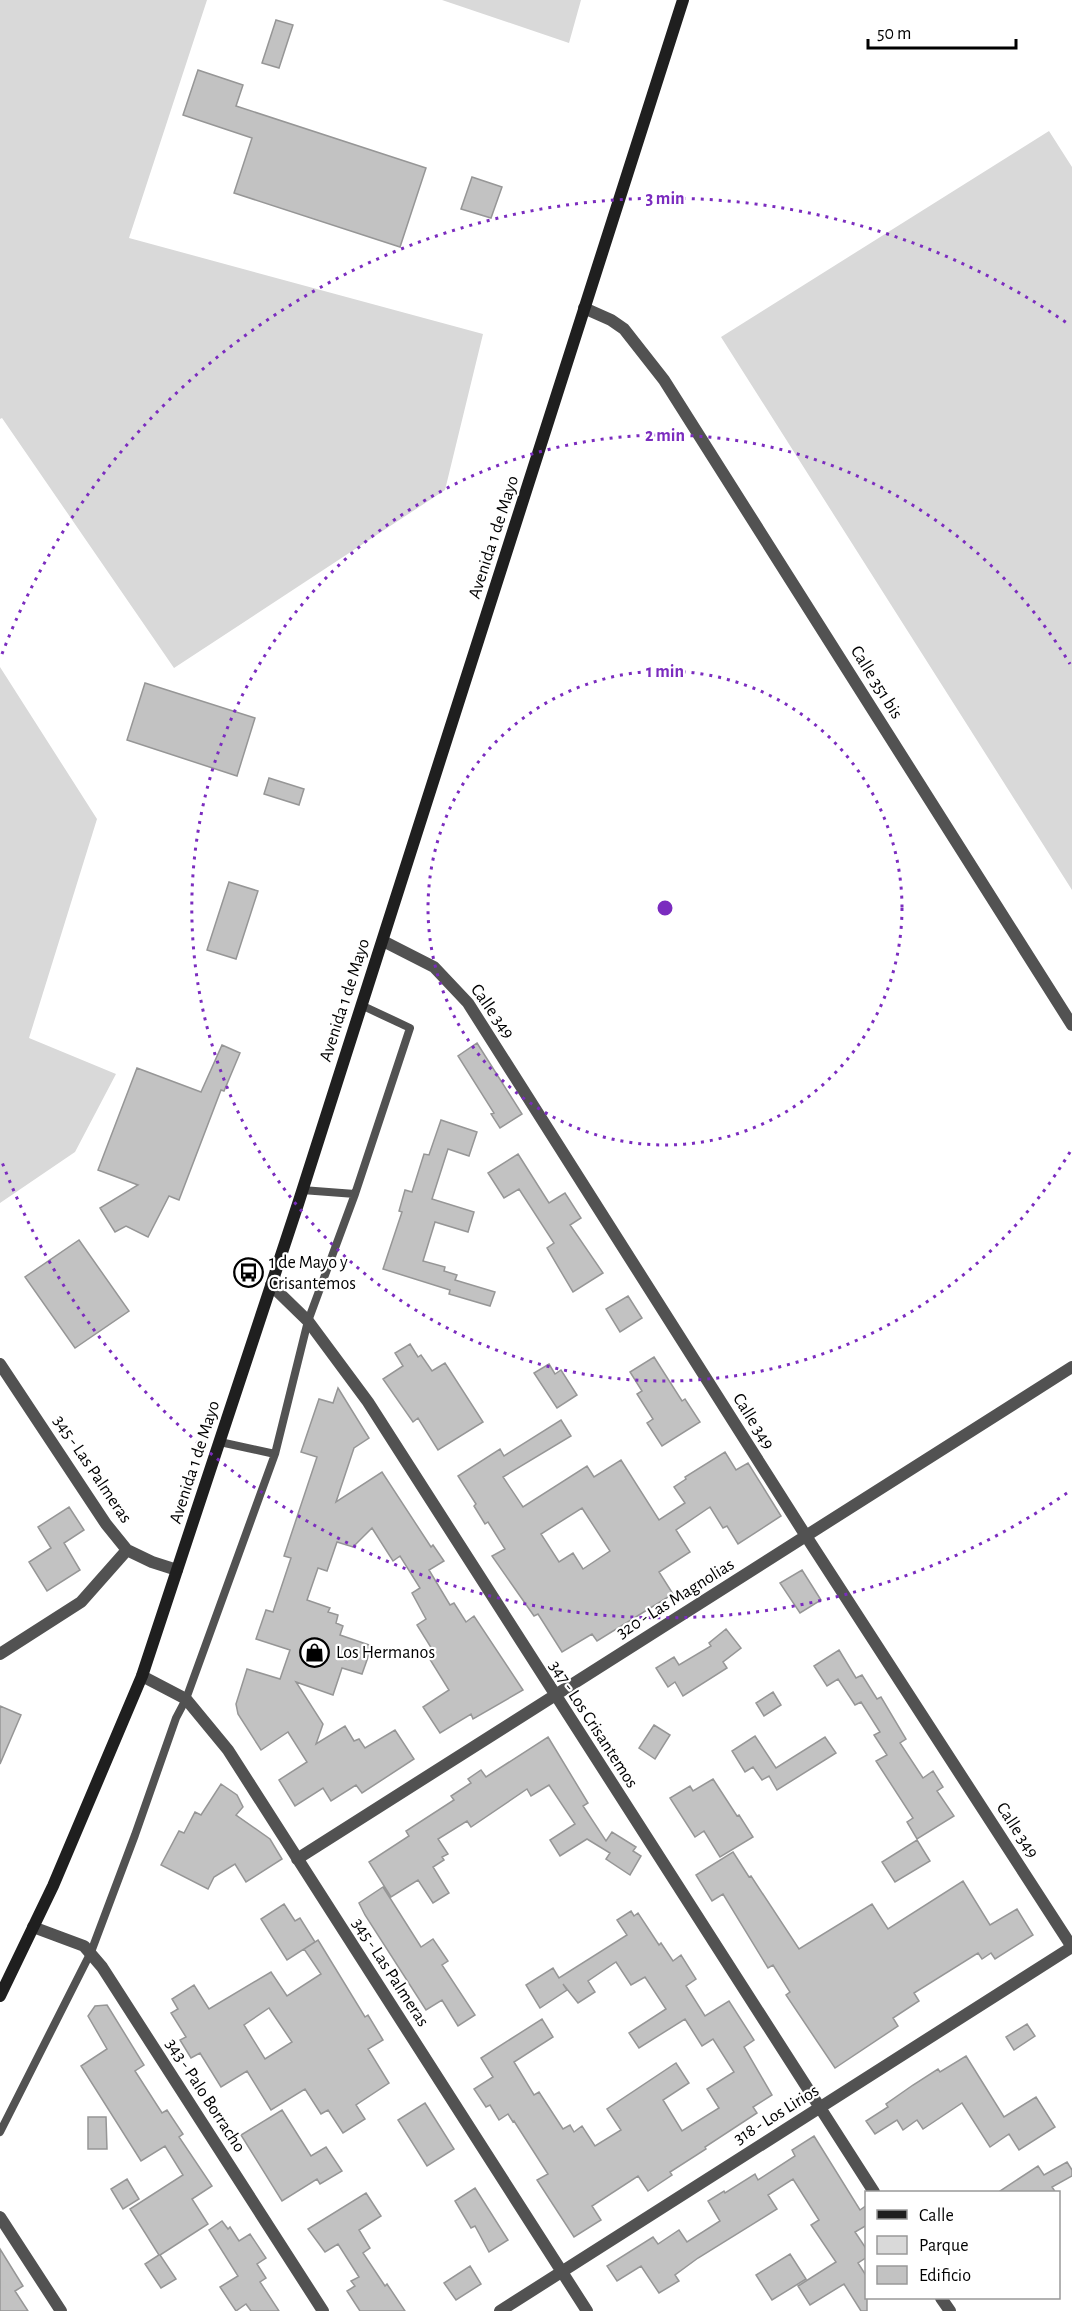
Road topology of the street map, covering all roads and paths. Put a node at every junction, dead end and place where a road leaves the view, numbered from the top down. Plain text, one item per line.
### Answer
1 (683, 0) edge
2 (584, 308) junction
3 (383, 941) junction
4 (361, 1005) junction
5 (1072, 1025) edge
6 (302, 1190) junction
7 (355, 1194) junction
8 (271, 1285) junction
9 (308, 1321) junction
10 (0, 1364) edge
11 (1072, 1367) edge
12 (220, 1442) junction
13 (275, 1454) junction
14 (806, 1536) junction
15 (127, 1550) junction
16 (177, 1570) junction
17 (0, 1654) edge
18 (142, 1676) junction
19 (555, 1695) junction
20 (186, 1699) junction
21 (297, 1859) junction
22 (33, 1927) junction
23 (1072, 1947) edge
24 (91, 1952) junction
25 (0, 1996) edge
26 (820, 2108) junction
27 (0, 2132) edge
28 (873, 2191) edge
29 (0, 2217) edge
30 (562, 2272) junction
31 (61, 2311) edge
32 (323, 2311) edge
33 (500, 2311) edge
34 (587, 2311) edge

1 - 2 main road, Avenida 1 de Mayo
2 - 3 main road, Avenida 1 de Mayo
2 - 5 street, Calle 351 bis
3 - 4 main road, Avenida 1 de Mayo
3 - 14 street, Calle 349
4 - 6 main road, Avenida 1 de Mayo
4 - 7 lane
6 - 7 lane
6 - 8 main road, Avenida 1 de Mayo
7 - 9 lane
8 - 9 street, 347 - Los Crisantemos
8 - 12 main road, Avenida 1 de Mayo
9 - 13 lane
9 - 19 street, 347 - Los Crisantemos
10 - 15 street, 345 - Las Palmeras
11 - 14 street, 320 - Las Magnolias
12 - 13 lane
12 - 16 main road, Avenida 1 de Mayo
13 - 20 lane
14 - 19 street, 320 - Las Magnolias
14 - 23 street, Calle 349
15 - 16 street, 345 - Las Palmeras
15 - 17 street
16 - 18 main road, Avenida 1 de Mayo
18 - 20 street, 345 - Las Palmeras
18 - 22 main road, Avenida 1 de Mayo
19 - 21 street, 320 - Las Magnolias
19 - 26 street, 347 - Los Crisantemos
20 - 21 street, 345 - Las Palmeras
20 - 24 lane
21 - 30 street, 345 - Las Palmeras
22 - 24 street
22 - 25 main road, Avenida 1 de Mayo
23 - 26 street, 318 - Los Lirios
24 - 27 lane
24 - 32 street, 343 - Palo Borracho
26 - 28 street, 347 - Los Crisantemos
26 - 30 street, 318 - Los Lirios
29 - 31 street
30 - 33 street, 318 - Los Lirios
30 - 34 street, 345 - Las Palmeras

